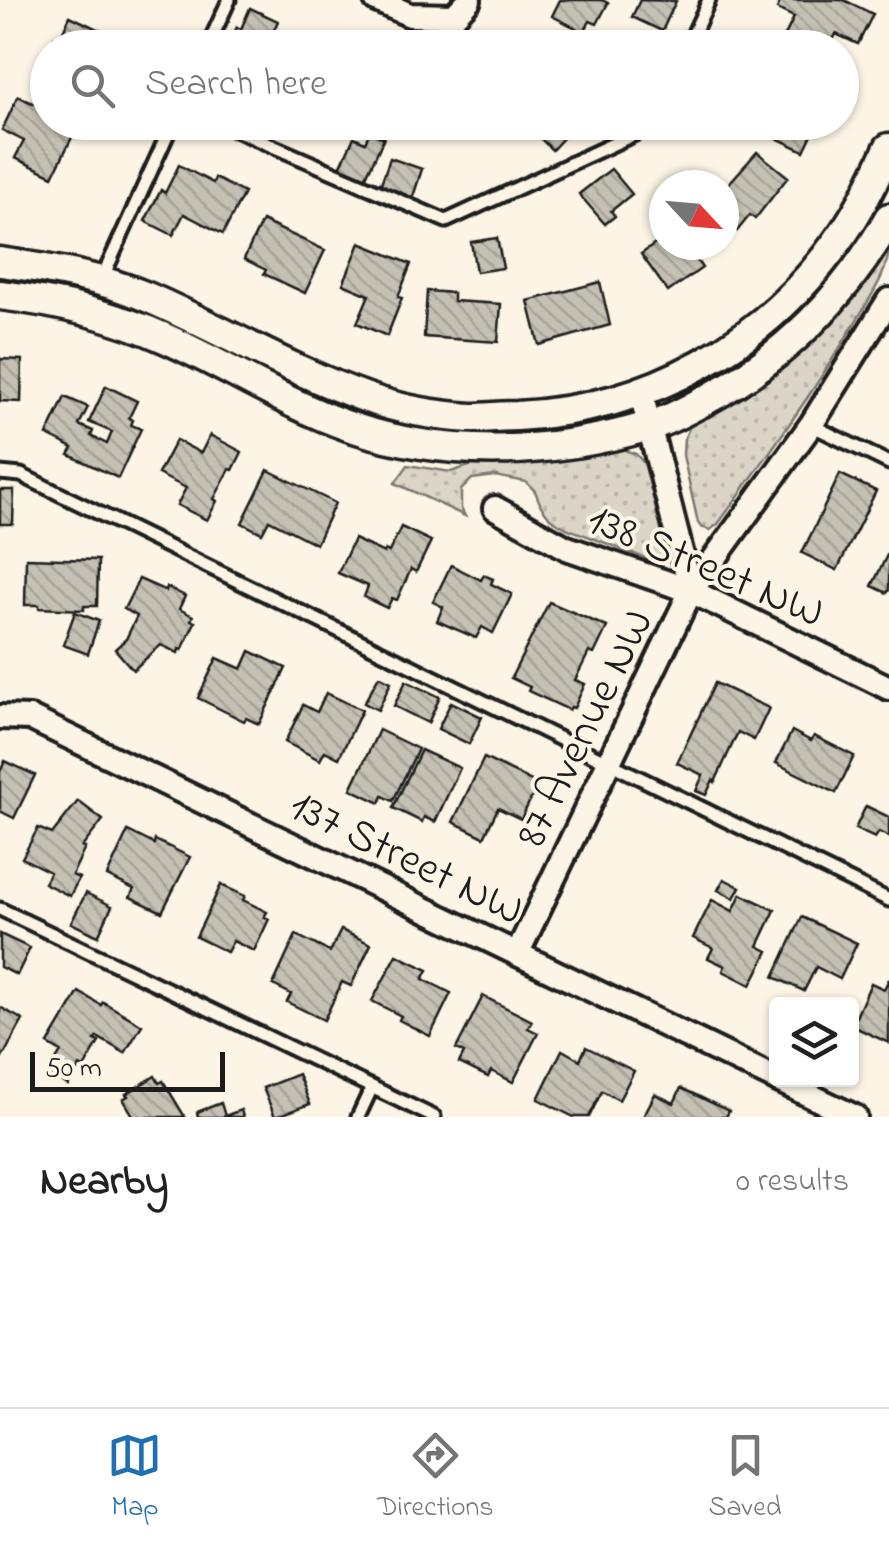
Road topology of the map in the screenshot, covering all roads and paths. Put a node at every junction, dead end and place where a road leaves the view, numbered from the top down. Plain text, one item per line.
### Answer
1 (229, 0) edge
2 (376, 0) edge
3 (709, 0) edge
4 (461, 8) edge
5 (215, 30) edge
6 (695, 30) edge
7 (165, 140) edge
8 (258, 140) edge
9 (622, 140) edge
10 (889, 148) edge
11 (889, 218) edge
12 (0, 262) edge
13 (101, 281) junction
14 (0, 295) edge
15 (889, 300) edge
16 (642, 393) junction
17 (651, 426) junction
18 (811, 426) junction
19 (889, 463) edge
20 (0, 473) edge
21 (495, 508) dead end
22 (691, 592) junction
23 (889, 688) edge
24 (0, 717) edge
25 (610, 762) junction
26 (889, 900) edge
27 (0, 909) edge
28 (518, 952) junction
29 (769, 1075) edge
30 (372, 1087) junction
31 (793, 1087) edge
32 (358, 1117) edge
33 (434, 1117) edge
34 (855, 1117) edge

1 - 5 lane
2 - 4 street
3 - 6 lane
7 - 13 lane
8 - 9 lane
10 - 16 street
11 - 17 street
12 - 13 street
13 - 16 street
14 - 17 street
15 - 18 street, 87 Avenue NW
16 - 17 street, 87 Avenue NW
17 - 22 street, 87 Avenue NW
18 - 19 lane
18 - 22 street, 87 Avenue NW
20 - 25 lane
21 - 22 street, 138 Street NW
22 - 23 street, 138 Street NW
22 - 25 street, 87 Avenue NW
24 - 28 street, 137 Street NW
25 - 26 lane
25 - 28 street, 87 Avenue NW
27 - 30 lane
28 - 29 street, 137 Street NW
30 - 32 lane
30 - 33 lane
31 - 34 street, 137 Street NW

